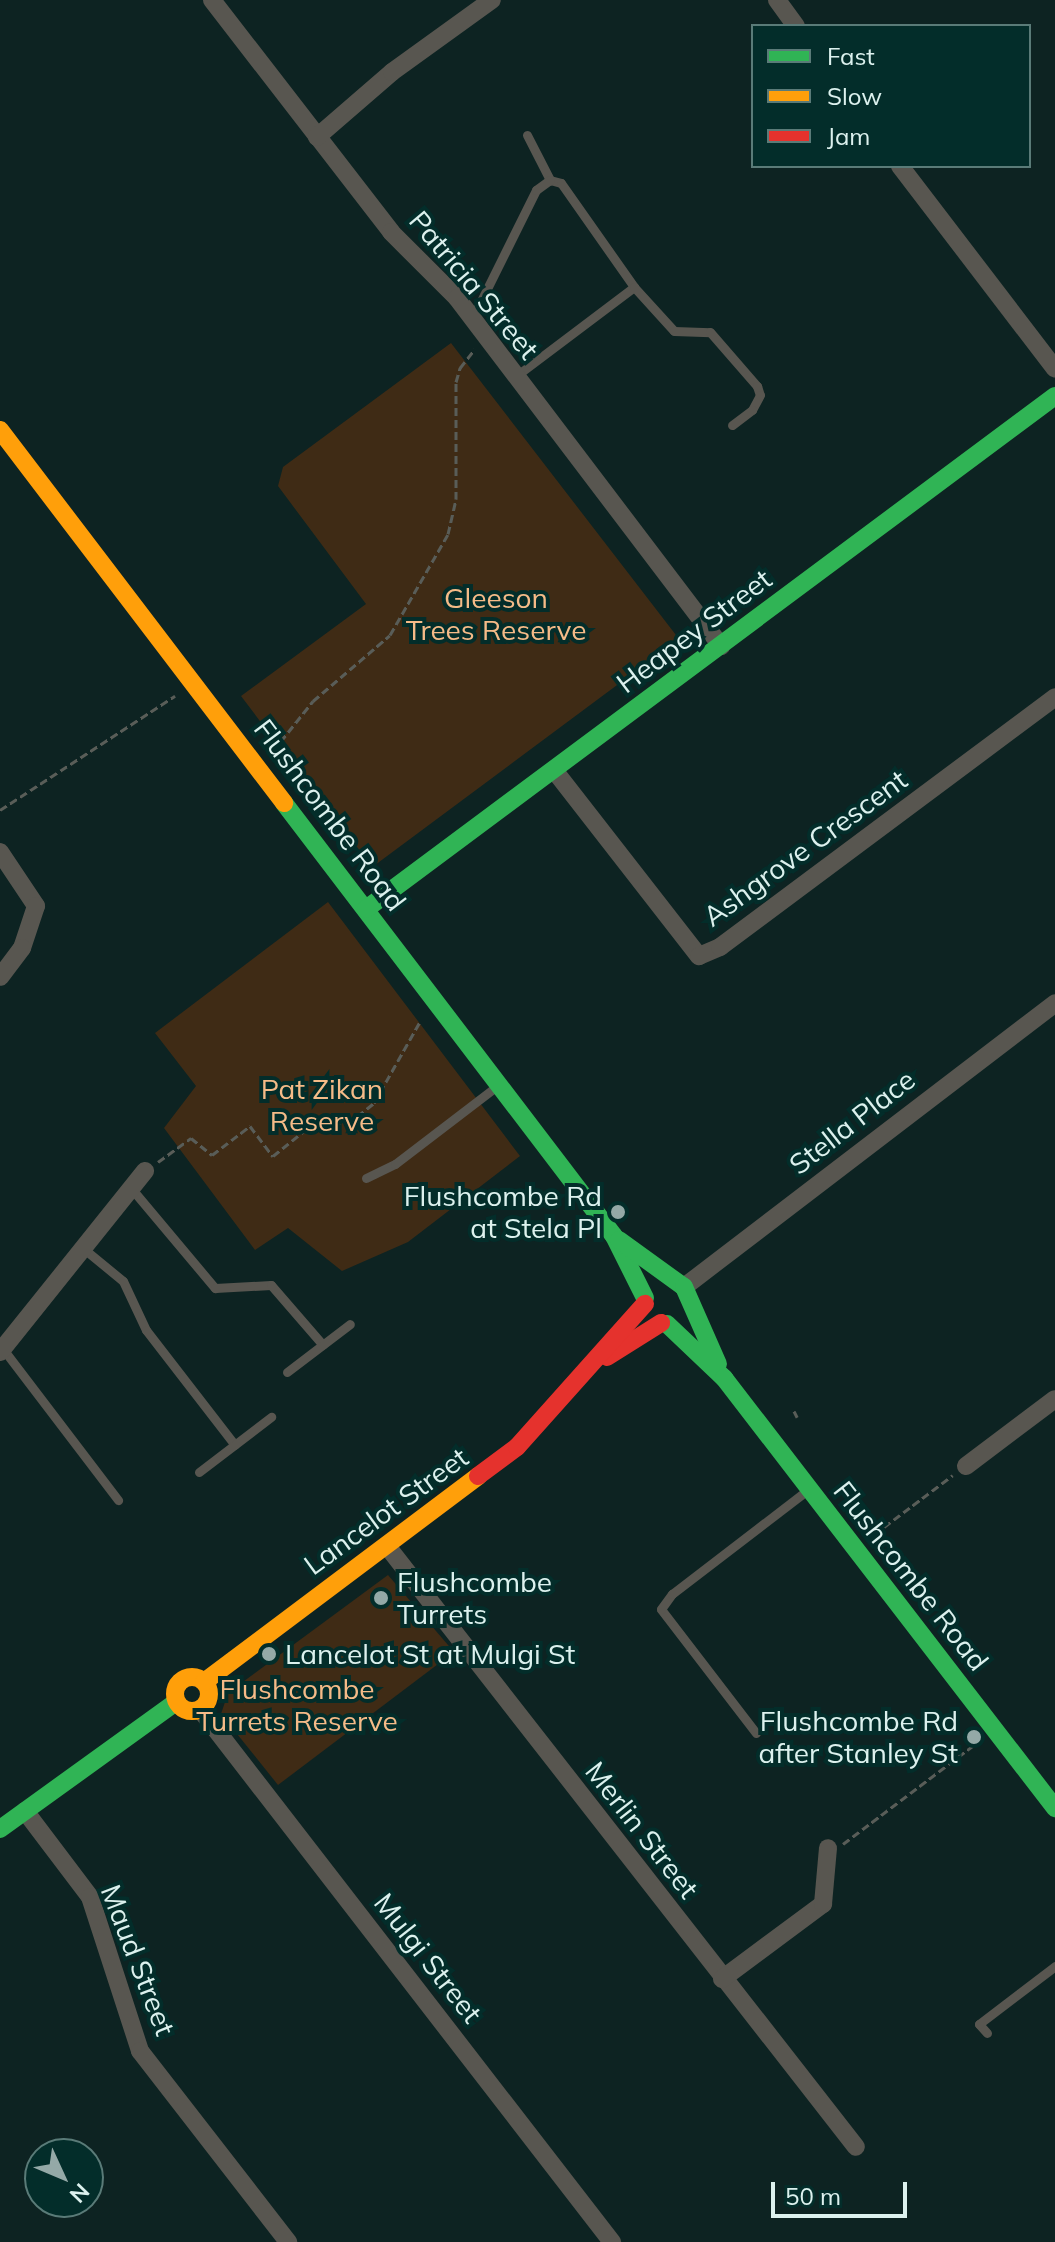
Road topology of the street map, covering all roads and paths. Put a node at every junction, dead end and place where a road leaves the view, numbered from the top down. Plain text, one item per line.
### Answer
1 (212, 0) edge
2 (492, 0) edge
3 (777, 0) edge
4 (795, 24) edge
5 (527, 135) dead end
6 (317, 137) junction
7 (902, 168) edge
8 (550, 180) junction
9 (634, 287) junction
10 (472, 319) junction
11 (486, 337) junction
12 (1055, 369) edge
13 (516, 376) junction
14 (1055, 396) edge
15 (732, 425) dead end
16 (0, 430) edge
17 (721, 646) junction
18 (175, 696) dead end
19 (1055, 697) edge
20 (273, 751) dead end
21 (554, 770) junction
22 (0, 810) edge
23 (0, 852) edge
24 (366, 909) junction
25 (0, 977) edge
26 (1055, 1003) edge
27 (421, 1020) dead end
28 (500, 1084) junction
29 (145, 1171) joint
30 (366, 1178) dead end
31 (131, 1188) junction
32 (614, 1236) junction
33 (84, 1249) junction
34 (683, 1290) junction
35 (645, 1301) junction
36 (664, 1323) junction
37 (350, 1324) dead end
38 (323, 1345) junction
39 (1, 1351) edge
40 (587, 1370) junction
41 (287, 1372) dead end
42 (724, 1378) junction
43 (1055, 1399) edge
44 (794, 1411) dead end
45 (271, 1417) dead end
46 (797, 1417) dead end
47 (235, 1445) junction
48 (966, 1466) joint
49 (199, 1472) dead end
50 (808, 1489) junction
51 (118, 1500) dead end
52 (884, 1527) dead end
53 (387, 1546) junction
54 (204, 1682) junction
55 (176, 1702) junction
56 (200, 1709) junction
57 (756, 1733) dead end
58 (974, 1745) dead end
59 (1055, 1808) edge
60 (25, 1811) junction
61 (0, 1829) edge
62 (828, 1848) joint
63 (1055, 1966) edge
64 (722, 1979) junction
65 (987, 2033) dead end
66 (856, 2147) dead end
67 (288, 2242) edge
68 (612, 2242) edge

1 - 6 street, Patricia Street
2 - 6 street
3 - 4 street
5 - 8 lane
6 - 10 street, Patricia Street
7 - 12 street
8 - 9 lane
8 - 10 lane
9 - 13 lane
9 - 15 lane
10 - 11 street, Patricia Street
11 - 13 street, Patricia Street
11 - 20 path
13 - 17 street, Patricia Street
14 - 17 street, Heapey Street
16 - 24 street, Flushcombe Road
17 - 21 street, Heapey Street
18 - 22 path
19 - 21 street, Ashgrove Crescent
21 - 24 street, Heapey Street
23 - 25 street
24 - 28 street, Flushcombe Road
26 - 34 street, Stella Place
27 - 29 path
28 - 30 lane
28 - 32 street, Flushcombe Road
29 - 31 street
31 - 33 street
31 - 38 lane
32 - 34 street, Flushcombe Road
32 - 35 street, Flushcombe Road
33 - 39 street
33 - 47 lane
34 - 35 street, Lancelot Street
34 - 36 street, Lancelot Street
34 - 42 street, Flushcombe Road
35 - 36 street, Flushcombe Road
35 - 40 street, Lancelot Street
36 - 40 street, Lancelot Street
36 - 42 street, Flushcombe Road
37 - 38 lane
38 - 41 lane
39 - 51 lane
40 - 53 street, Lancelot Street
42 - 50 street, Flushcombe Road
43 - 48 street
44 - 46 path
45 - 47 lane
47 - 49 lane
48 - 52 path
50 - 57 lane
50 - 59 street, Flushcombe Road
53 - 54 street, Lancelot Street
53 - 64 street, Merlin Street
54 - 55 street
54 - 56 street
55 - 56 street
55 - 60 street
56 - 68 street, Mulgi Street
58 - 62 path
60 - 61 street
60 - 67 street, Maud Street
62 - 64 street
63 - 65 lane
64 - 66 street, Merlin Street

